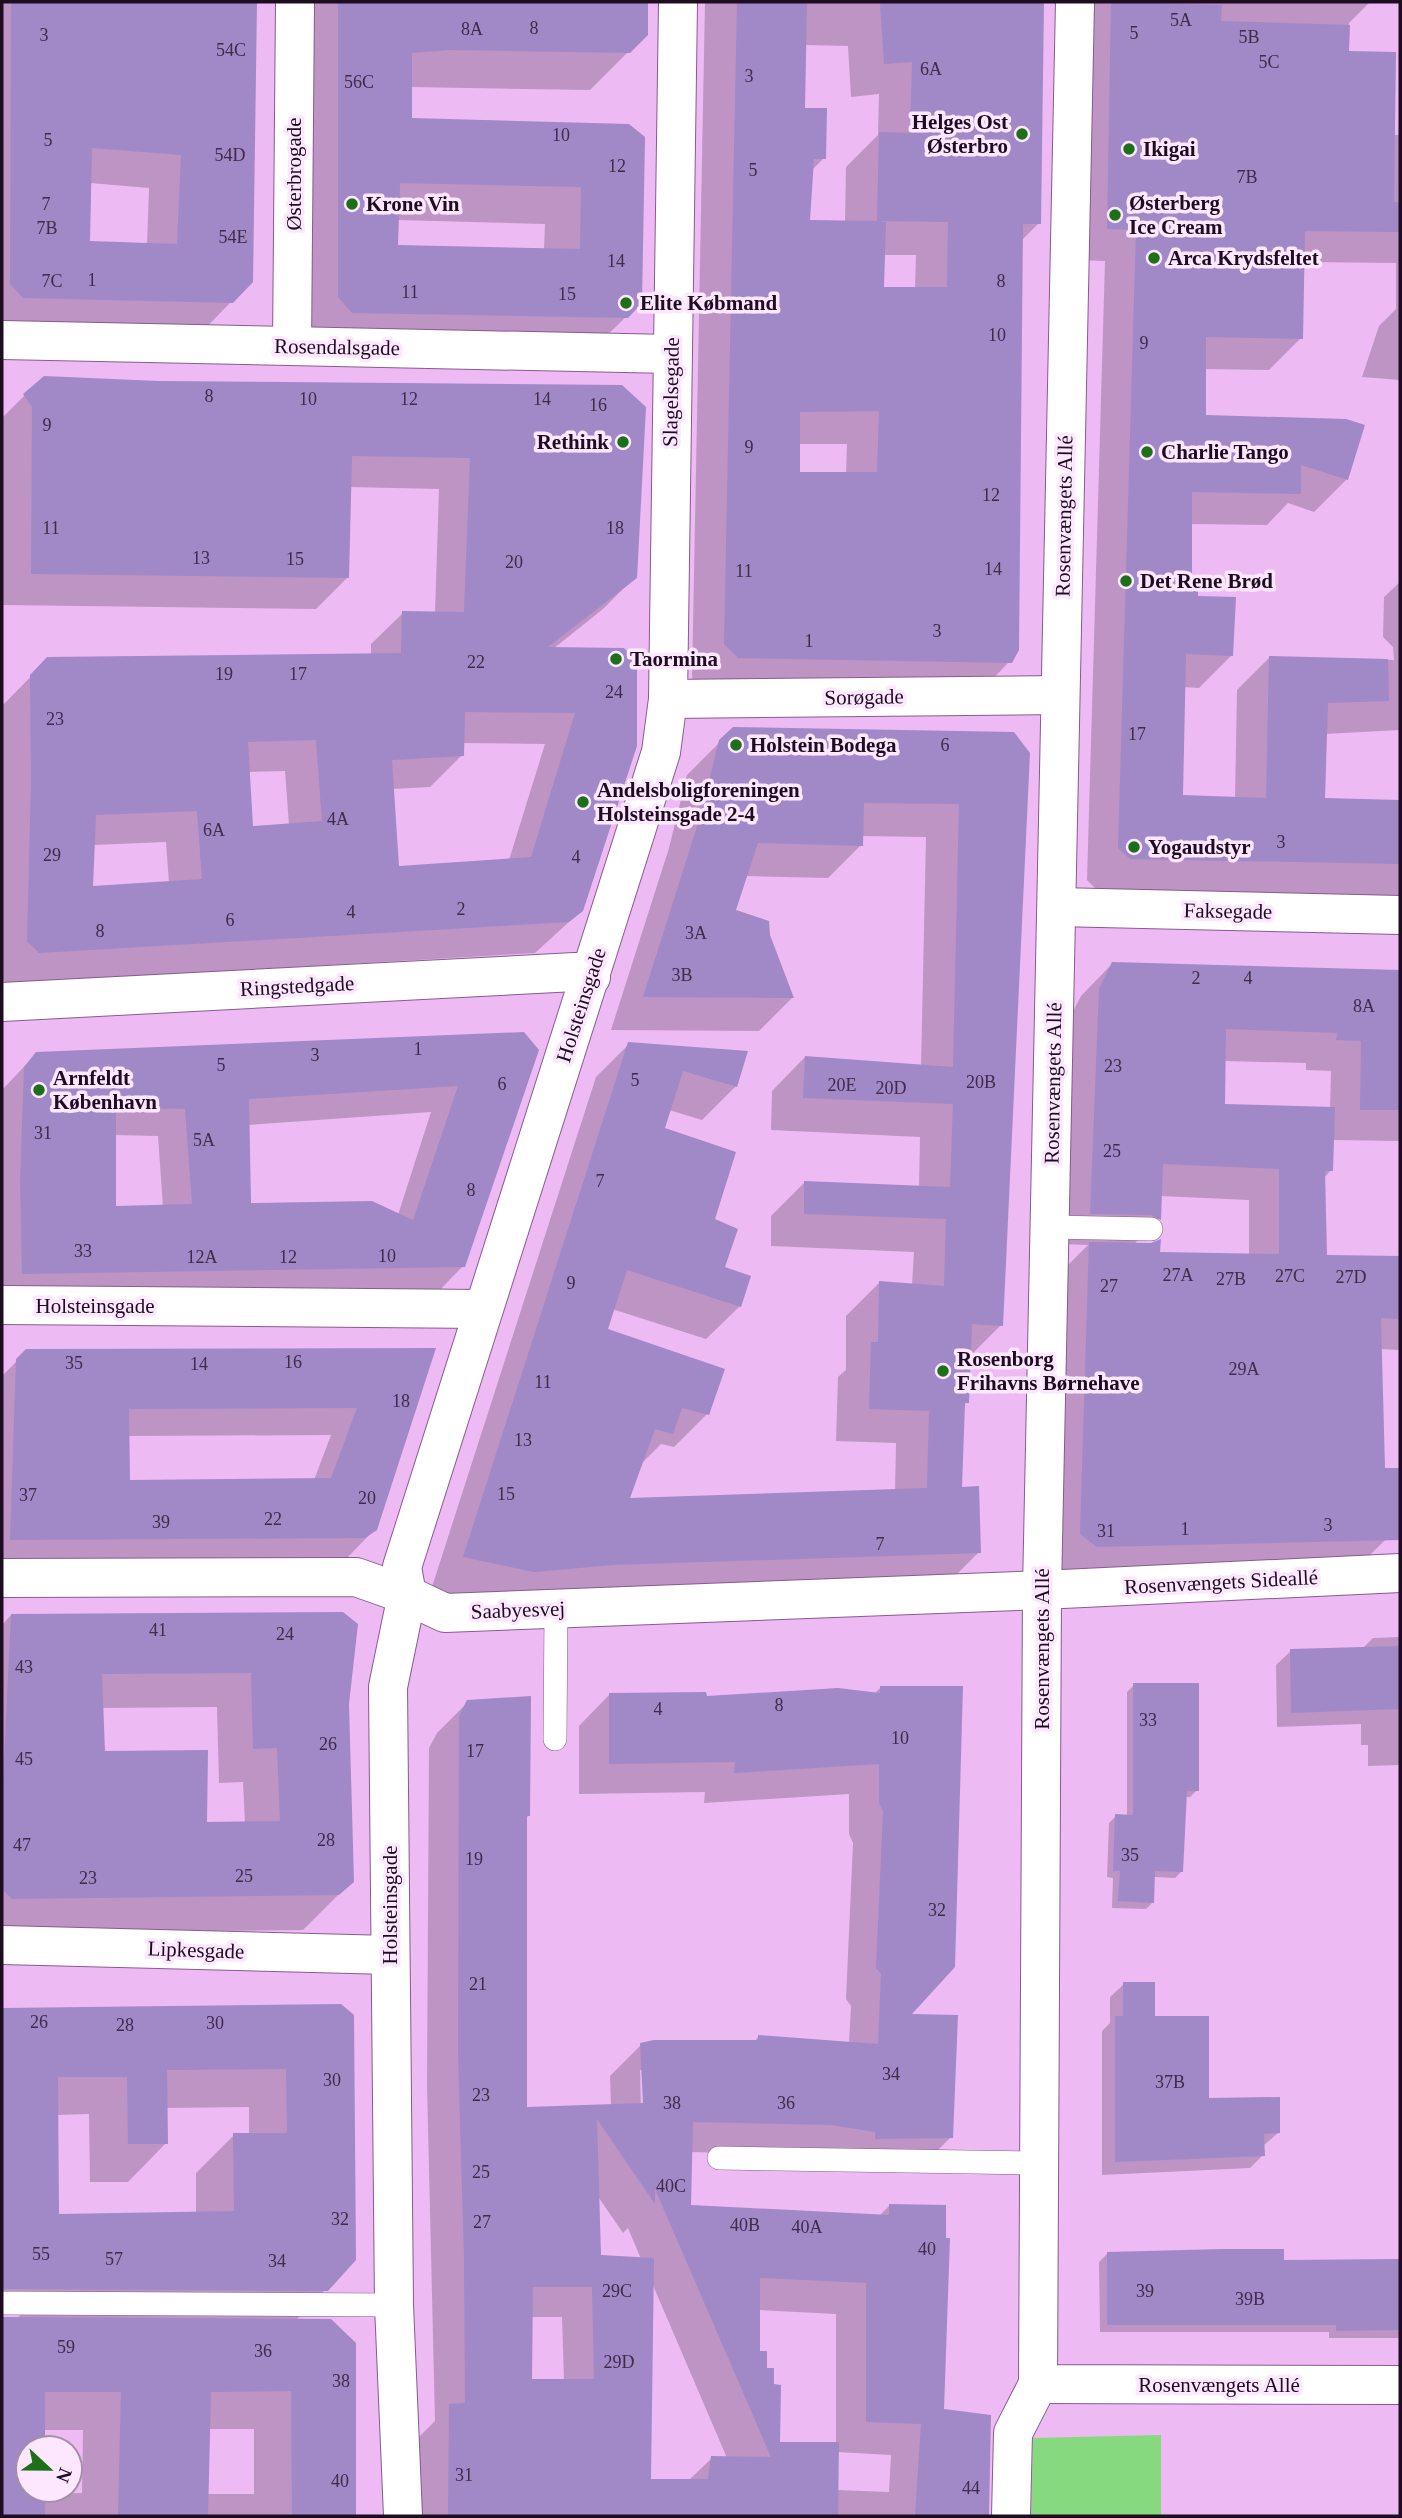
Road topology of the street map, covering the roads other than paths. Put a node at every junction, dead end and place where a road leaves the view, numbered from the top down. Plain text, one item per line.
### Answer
1 (295, 2) edge
2 (678, 2) edge
3 (1074, 2) edge
4 (2, 340) edge
5 (292, 346) junction
6 (671, 354) junction
7 (1060, 695) junction
8 (668, 699) junction
9 (1056, 907) junction
10 (1400, 915) edge
11 (591, 977) junction
12 (2, 1002) edge
13 (1049, 1227) junction
14 (1151, 1229) dead end
15 (2, 1305) edge
16 (483, 1309) junction
17 (1400, 1573) edge
18 (2, 1578) edge
19 (1042, 1590) junction
20 (407, 1595) junction
21 (556, 1609) junction
22 (555, 1740) dead end
23 (2, 1945) edge
24 (390, 1955) junction
25 (719, 2158) dead end
26 (1039, 2164) junction
27 (2, 2303) edge
28 (394, 2305) junction
29 (1038, 2384) junction
30 (1400, 2385) edge
31 (403, 2516) edge
32 (1011, 2516) edge

1 - 5 street, Østerbrogade
2 - 6 street, Slagelsegade
3 - 7 street, Rosenvængets Allé
4 - 5 street, Rosendalsgade
5 - 6 street, Rosendalsgade
6 - 8 street, Slagelsegade
7 - 8 street, Sorøgade
7 - 9 street, Rosenvængets Allé
8 - 11 street, Holsteinsgade
9 - 10 street, Faksegade
9 - 13 street, Rosenvængets Allé
11 - 12 street, Ringstedgade
11 - 16 street, Holsteinsgade
13 - 14 lane
13 - 19 street, Rosenvængets Allé
15 - 16 street, Holsteinsgade
16 - 20 street, Holsteinsgade
17 - 19 street, Rosenvængets Sideallé
18 - 20 street, Saabyesvej
19 - 21 street, Saabyesvej
19 - 26 street, Rosenvængets Allé
20 - 21 street, Saabyesvej
20 - 24 street, Holsteinsgade
21 - 22 lane
23 - 24 street, Lipkesgade
24 - 28 street, Holsteinsgade
25 - 26 lane
26 - 29 street, Rosenvængets Allé
27 - 28 lane
28 - 31 street, Holsteinsgade
29 - 30 street, Rosenvængets Allé
29 - 32 street, Rosenvængets Allé

